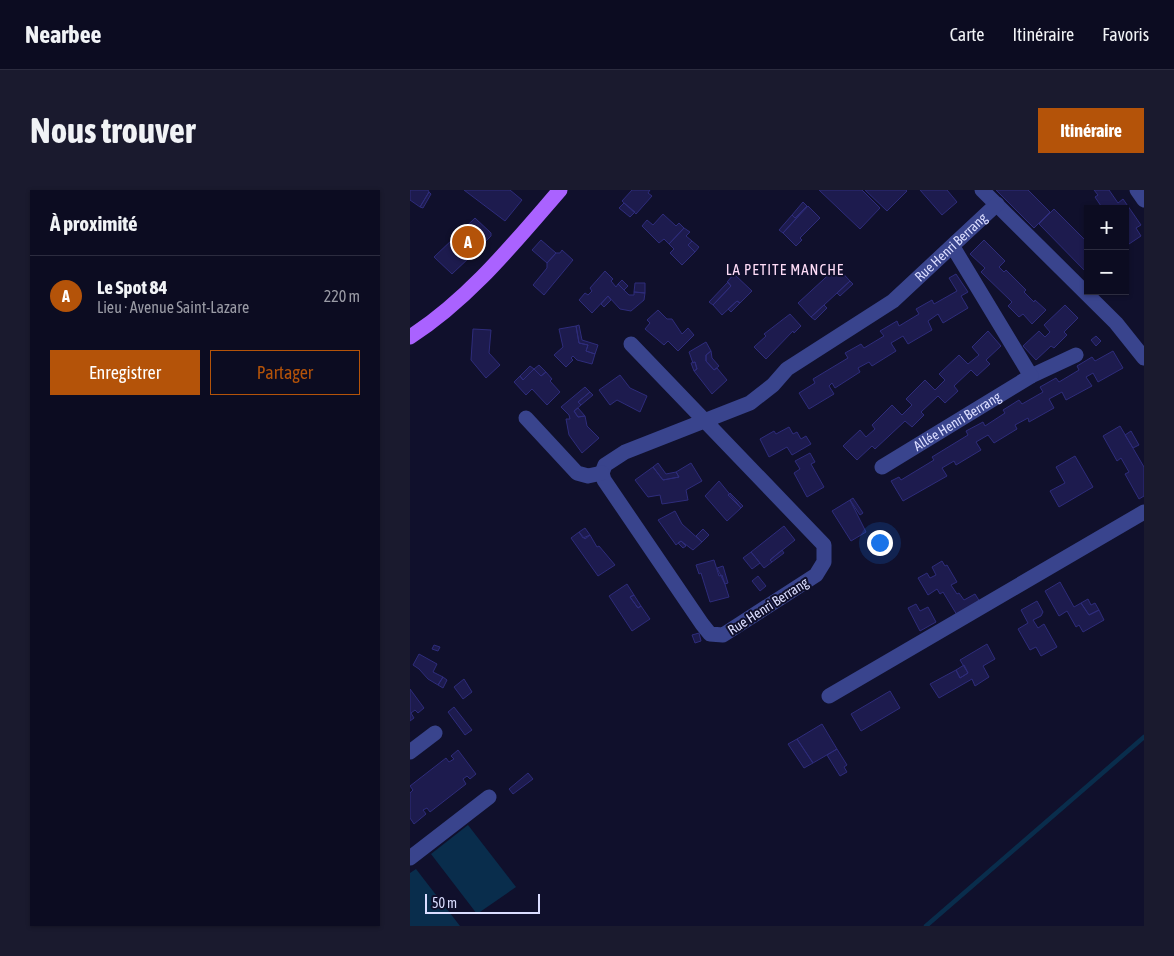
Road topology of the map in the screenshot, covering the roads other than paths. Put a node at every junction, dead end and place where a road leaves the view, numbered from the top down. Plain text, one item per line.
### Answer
1 (560, 190) edge
2 (982, 190) edge
3 (1137, 190) edge
4 (1144, 200) edge
5 (997, 204) junction
6 (953, 246) junction
7 (410, 337) edge
8 (631, 344) dead end
9 (1076, 355) dead end
10 (1144, 358) edge
11 (1031, 376) junction
12 (526, 418) dead end
13 (706, 420) junction
14 (882, 467) dead end
15 (602, 473) junction
16 (1144, 512) edge
17 (829, 696) dead end
18 (435, 733) dead end
19 (410, 752) edge
20 (489, 797) dead end
21 (412, 853) edge

1 - 7 main road
2 - 5 street
3 - 4 street
5 - 6 street, Rue Henri Berrang
5 - 10 street
6 - 11 street
6 - 13 street, Rue Henri Berrang
8 - 13 street, Rue Henri Berrang
9 - 11 street, Allée Henri Berrang
11 - 14 street, Allée Henri Berrang
12 - 15 street
13 - 15 street, Rue Henri Berrang
13 - 15 street, Rue Henri Berrang
16 - 17 street
18 - 19 street
20 - 21 street

